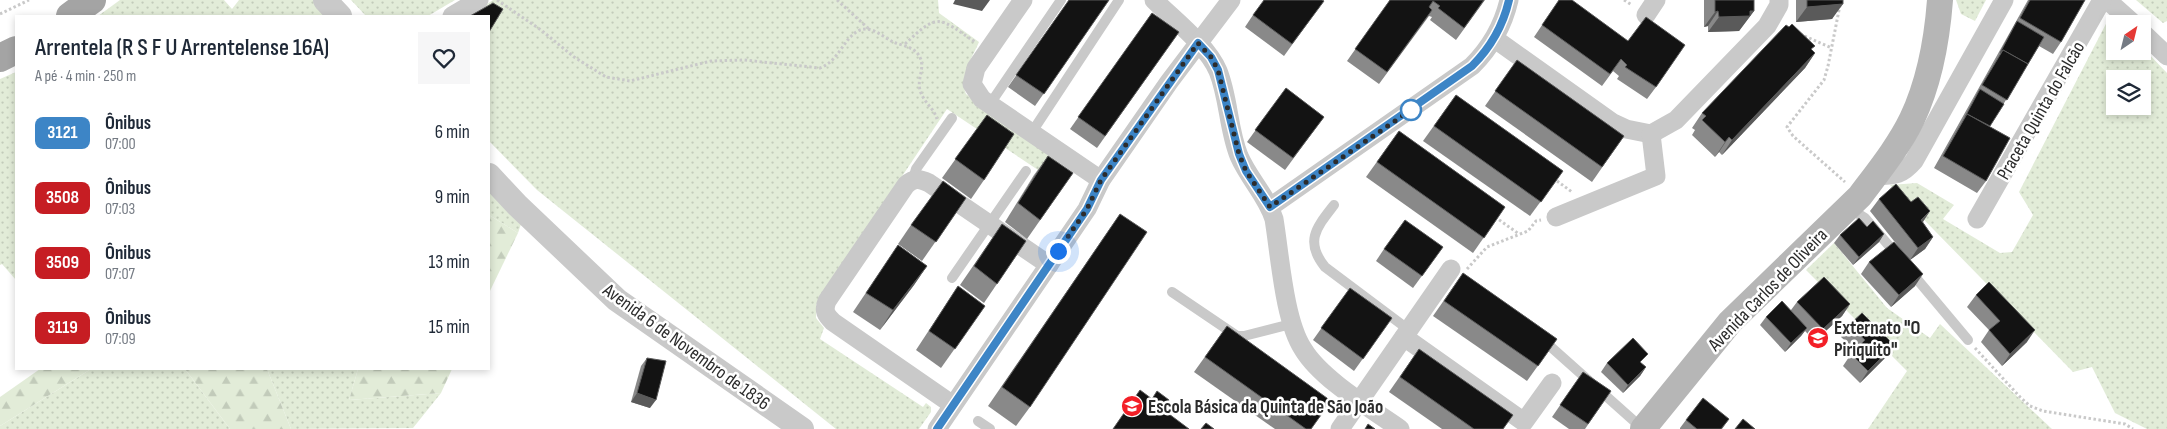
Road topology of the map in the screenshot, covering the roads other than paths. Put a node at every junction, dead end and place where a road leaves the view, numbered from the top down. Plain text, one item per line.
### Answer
1 (80, 0) edge
2 (92, 0) edge
3 (325, 0) edge
4 (479, 0) edge
5 (1023, 0) edge
6 (1061, 0) edge
7 (1154, 0) edge
8 (1232, 0) edge
9 (1509, 0) edge
10 (1779, 0) edge
11 (1940, 0) edge
12 (2004, 0) edge
13 (2102, 0) edge
14 (2107, 0) edge
15 (1118, 3) edge
16 (71, 15) edge
17 (71, 15) edge
18 (339, 15) edge
19 (454, 15) edge
20 (2124, 15) edge
21 (1494, 39) junction
22 (2151, 41) edge
23 (1198, 43) junction
24 (15, 50) edge
25 (2167, 56) edge
26 (0, 58) edge
27 (990, 104) junction
28 (952, 118) dead end
29 (1032, 132) junction
30 (1651, 134) junction
31 (1026, 171) dead end
32 (490, 176) edge
33 (913, 179) junction
34 (1101, 180) junction
35 (1861, 193) junction
36 (1334, 205) dead end
37 (1270, 207) junction
38 (1556, 217) road end
39 (1977, 219) dead end
40 (989, 224) junction
41 (1049, 265) junction
42 (1451, 269) road end
43 (952, 278) dead end
44 (1172, 292) dead end
45 (1291, 324) junction
46 (1533, 331) edge
47 (1406, 334) junction
48 (1968, 340) road end
49 (1552, 383) dead end
50 (1360, 401) junction
51 (953, 405) junction
52 (978, 421) dead end
53 (802, 429) edge
54 (937, 429) edge
55 (990, 429) edge
56 (1340, 429) edge
57 (1400, 429) edge
58 (1643, 429) edge

1 - 16 lane
2 - 17 main road
3 - 18 street
4 - 19 street
5 - 27 street
6 - 27 lane
7 - 23 street
8 - 23 street
9 - 21 street
10 - 30 street
11 - 35 main road, Avenida Carlos de Oliveira
12 - 35 street
13 - 39 street, Praceta Quinta do Falcão
14 - 20 street
15 - 29 lane
21 - 30 street
21 - 37 street
22 - 25 street
23 - 34 street
23 - 37 street
24 - 26 main road
27 - 29 street
28 - 33 lane
29 - 34 street
30 - 38 street
31 - 40 lane
32 - 53 street, Avenida 6 de Novembro de 1836
33 - 40 street
33 - 51 street
34 - 41 street
35 - 48 lane
35 - 58 main road, Avenida Carlos de Oliveira
36 - 47 lane
37 - 45 street
40 - 41 street
40 - 43 lane
41 - 51 street
42 - 47 street
44 - 45 lane
45 - 50 street
46 - 58 lane
47 - 49 street
47 - 50 street
50 - 56 street
50 - 57 street
51 - 54 street
52 - 55 lane

